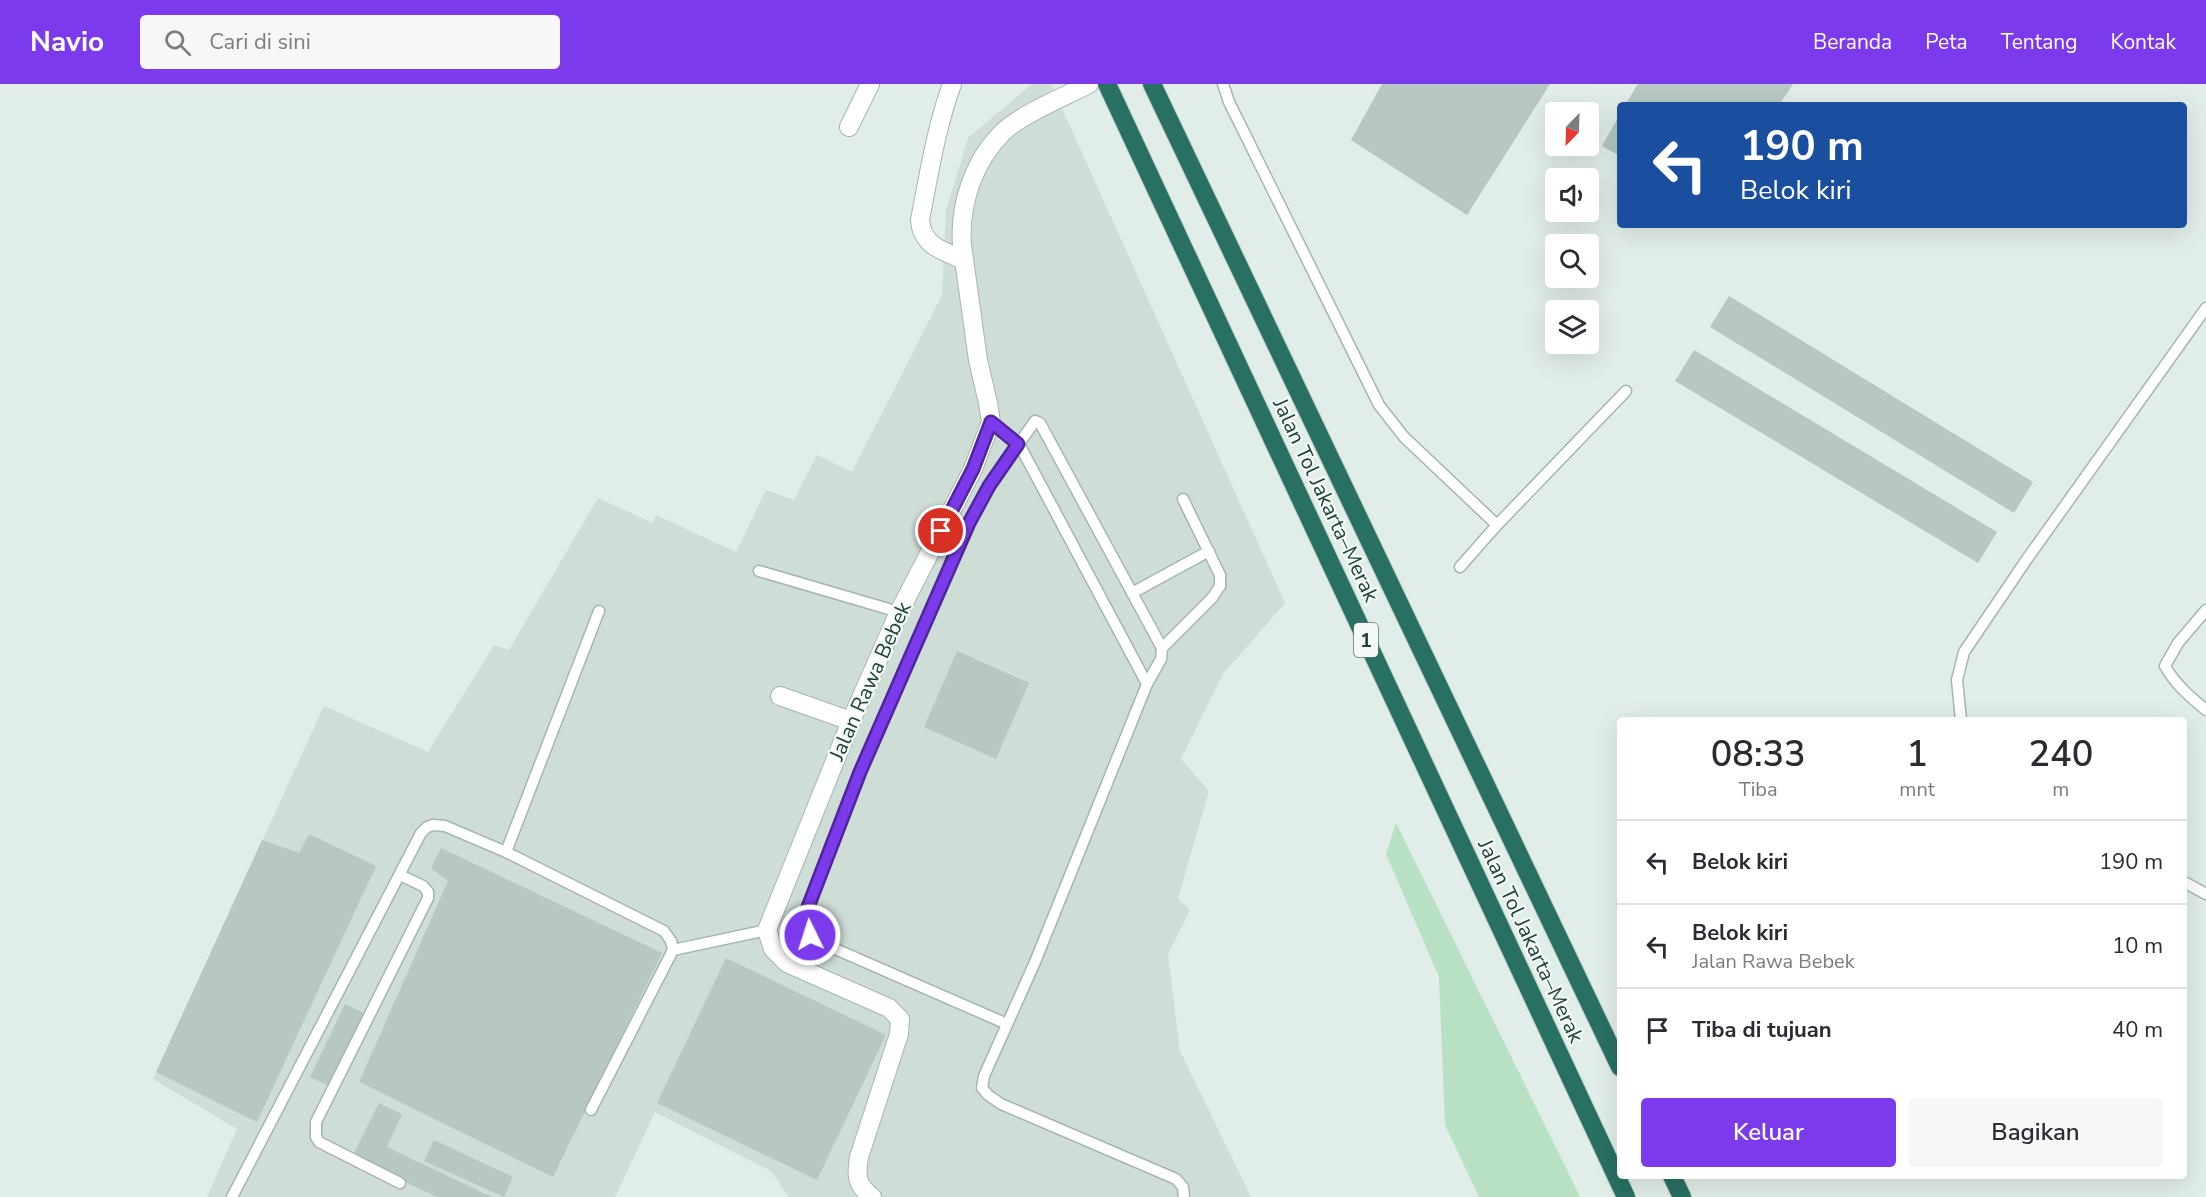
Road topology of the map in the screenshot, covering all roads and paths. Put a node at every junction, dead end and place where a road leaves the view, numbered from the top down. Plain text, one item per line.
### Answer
1 (870, 84) edge
2 (951, 84) edge
3 (1089, 84) edge
4 (1107, 84) edge
5 (1152, 84) edge
6 (1223, 84) edge
7 (849, 127) dead end
8 (964, 260) junction
9 (2206, 308) edge
10 (1626, 391) dead end
11 (991, 422) junction
12 (1018, 444) junction
13 (1183, 498) dead end
14 (1497, 525) junction
15 (1209, 551) junction
16 (1460, 567) dead end
17 (759, 571) dead end
18 (1132, 593) junction
19 (2206, 610) edge
20 (599, 611) dead end
21 (899, 612) junction
22 (1162, 648) junction
23 (1148, 684) junction
24 (780, 696) dead end
25 (2206, 710) edge
26 (1961, 717) edge
27 (851, 721) junction
28 (506, 852) junction
29 (400, 875) junction
30 (2187, 884) edge
31 (2206, 894) edge
32 (767, 930) junction
33 (673, 950) junction
34 (1007, 1024) junction
35 (1617, 1061) edge
36 (591, 1110) dead end
37 (1617, 1178) edge
38 (1618, 1179) edge
39 (1673, 1179) edge
40 (400, 1183) dead end
41 (232, 1197) edge
42 (872, 1197) edge
43 (1184, 1197) edge
44 (1626, 1197) edge
45 (1682, 1197) edge

1 - 7 street
2 - 8 street
3 - 8 street
4 - 37 highway, Jalan Tol Jakarta–Merak / 1
5 - 35 highway, Jalan Tol Jakarta–Merak / 1
6 - 14 lane
8 - 11 street
9 - 26 lane
10 - 14 lane
11 - 12 lane
11 - 21 street, Jalan Rawa Bebek
12 - 18 lane
12 - 23 lane
12 - 34 lane
13 - 15 lane
14 - 16 lane
15 - 18 lane
15 - 22 lane
17 - 21 lane
18 - 22 lane
19 - 25 lane
20 - 28 lane
21 - 27 street, Jalan Rawa Bebek
22 - 23 lane
23 - 34 lane
24 - 27 street
27 - 32 street, Jalan Rawa Bebek
28 - 29 lane
28 - 33 lane
29 - 40 lane
29 - 41 lane
30 - 31 lane
32 - 33 lane
32 - 42 street
33 - 36 lane
34 - 43 lane
38 - 44 highway, Jalan Tol Jakarta–Merak / 1
39 - 45 highway

